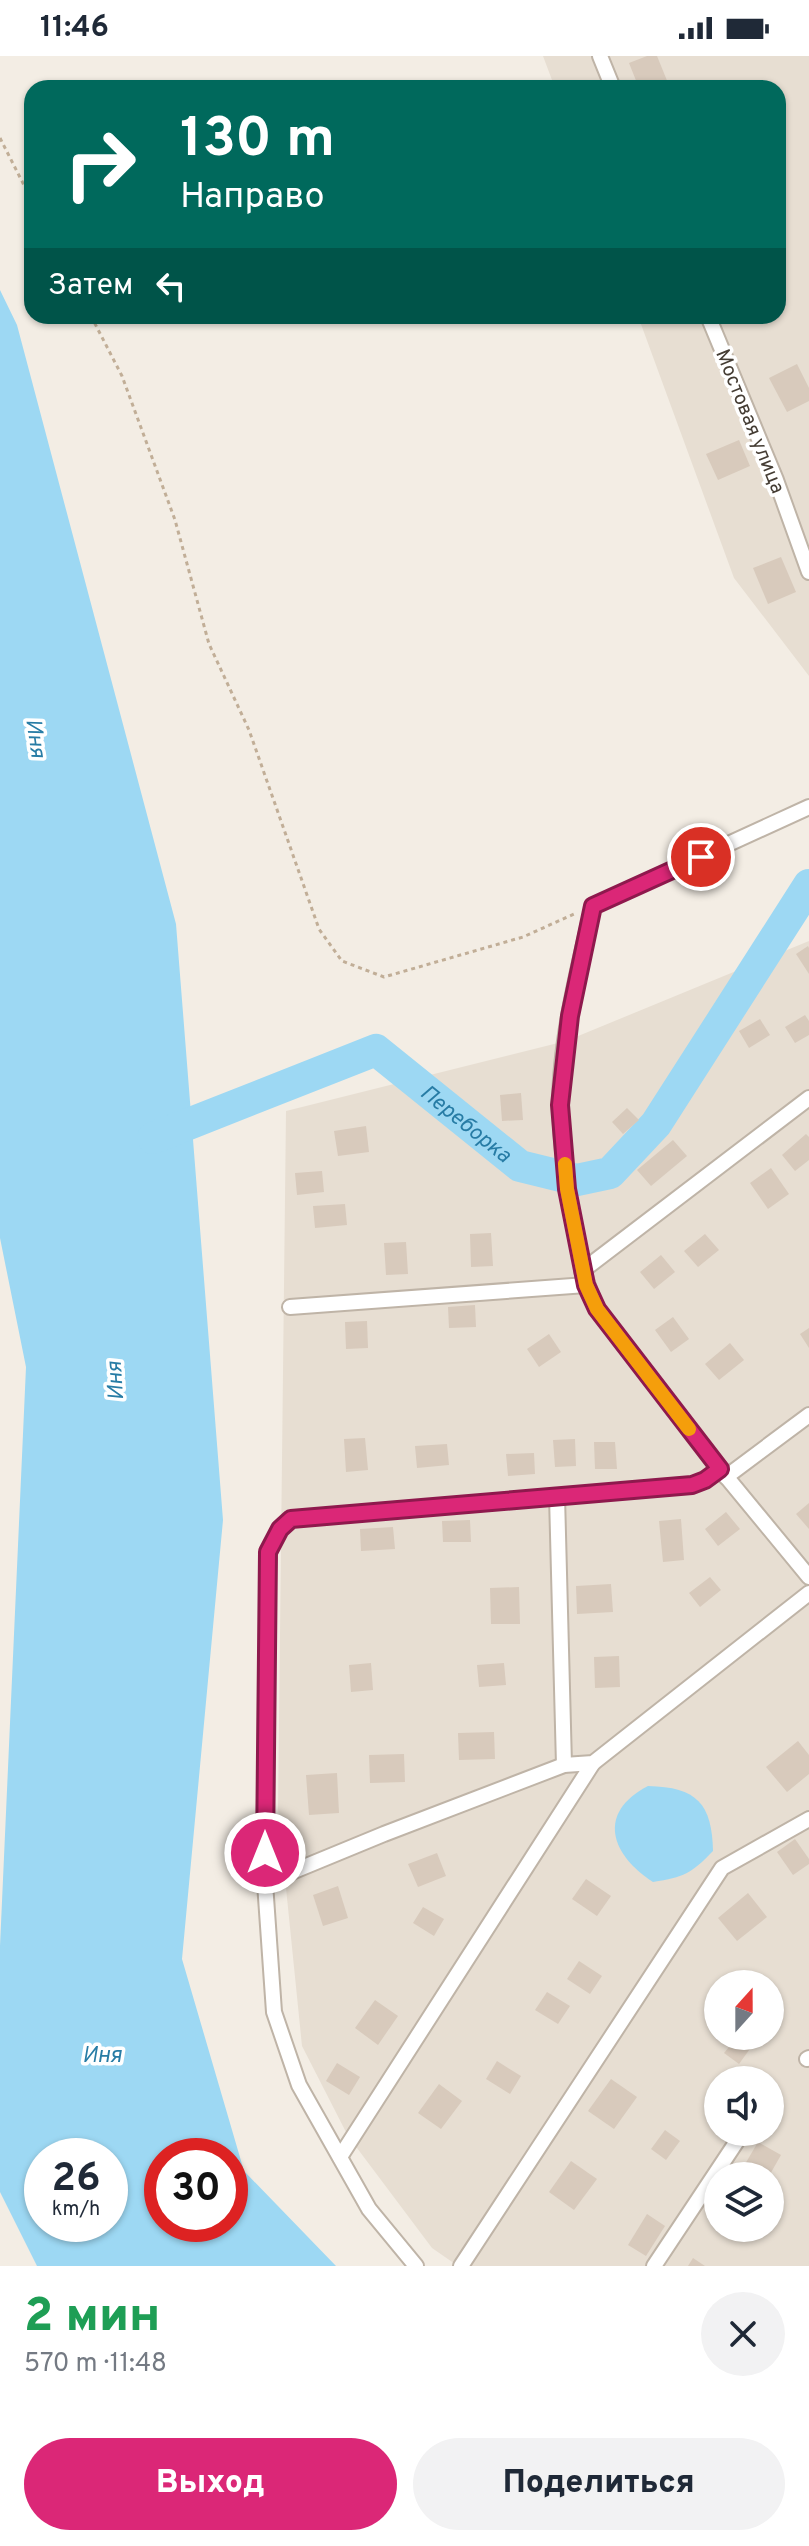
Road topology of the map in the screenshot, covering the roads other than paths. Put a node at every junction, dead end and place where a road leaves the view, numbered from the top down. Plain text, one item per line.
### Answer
1 (600, 56) edge
2 (610, 80) edge
3 (711, 324) edge
4 (809, 572) edge
5 (809, 807) edge
6 (809, 1098) edge
7 (584, 1278) junction
8 (290, 1307) dead end
9 (809, 1415) edge
10 (723, 1473) junction
11 (557, 1496) junction
12 (809, 1577) edge
13 (809, 1593) edge
14 (593, 1763) junction
15 (564, 1765) junction
16 (809, 1819) edge
17 (265, 1883) junction
18 (734, 2146) edge
19 (340, 2157) junction
20 (416, 2266) edge
21 (461, 2266) edge
22 (654, 2266) edge

1 - 2 street
3 - 4 street, Мостовая улица
5 - 7 street
6 - 7 street
7 - 8 street
7 - 10 street
9 - 10 street
10 - 11 street
10 - 12 street
11 - 15 street
11 - 17 street
13 - 14 street
14 - 15 street
14 - 19 street
15 - 17 street
16 - 21 street
17 - 19 street
18 - 22 street
19 - 20 street

